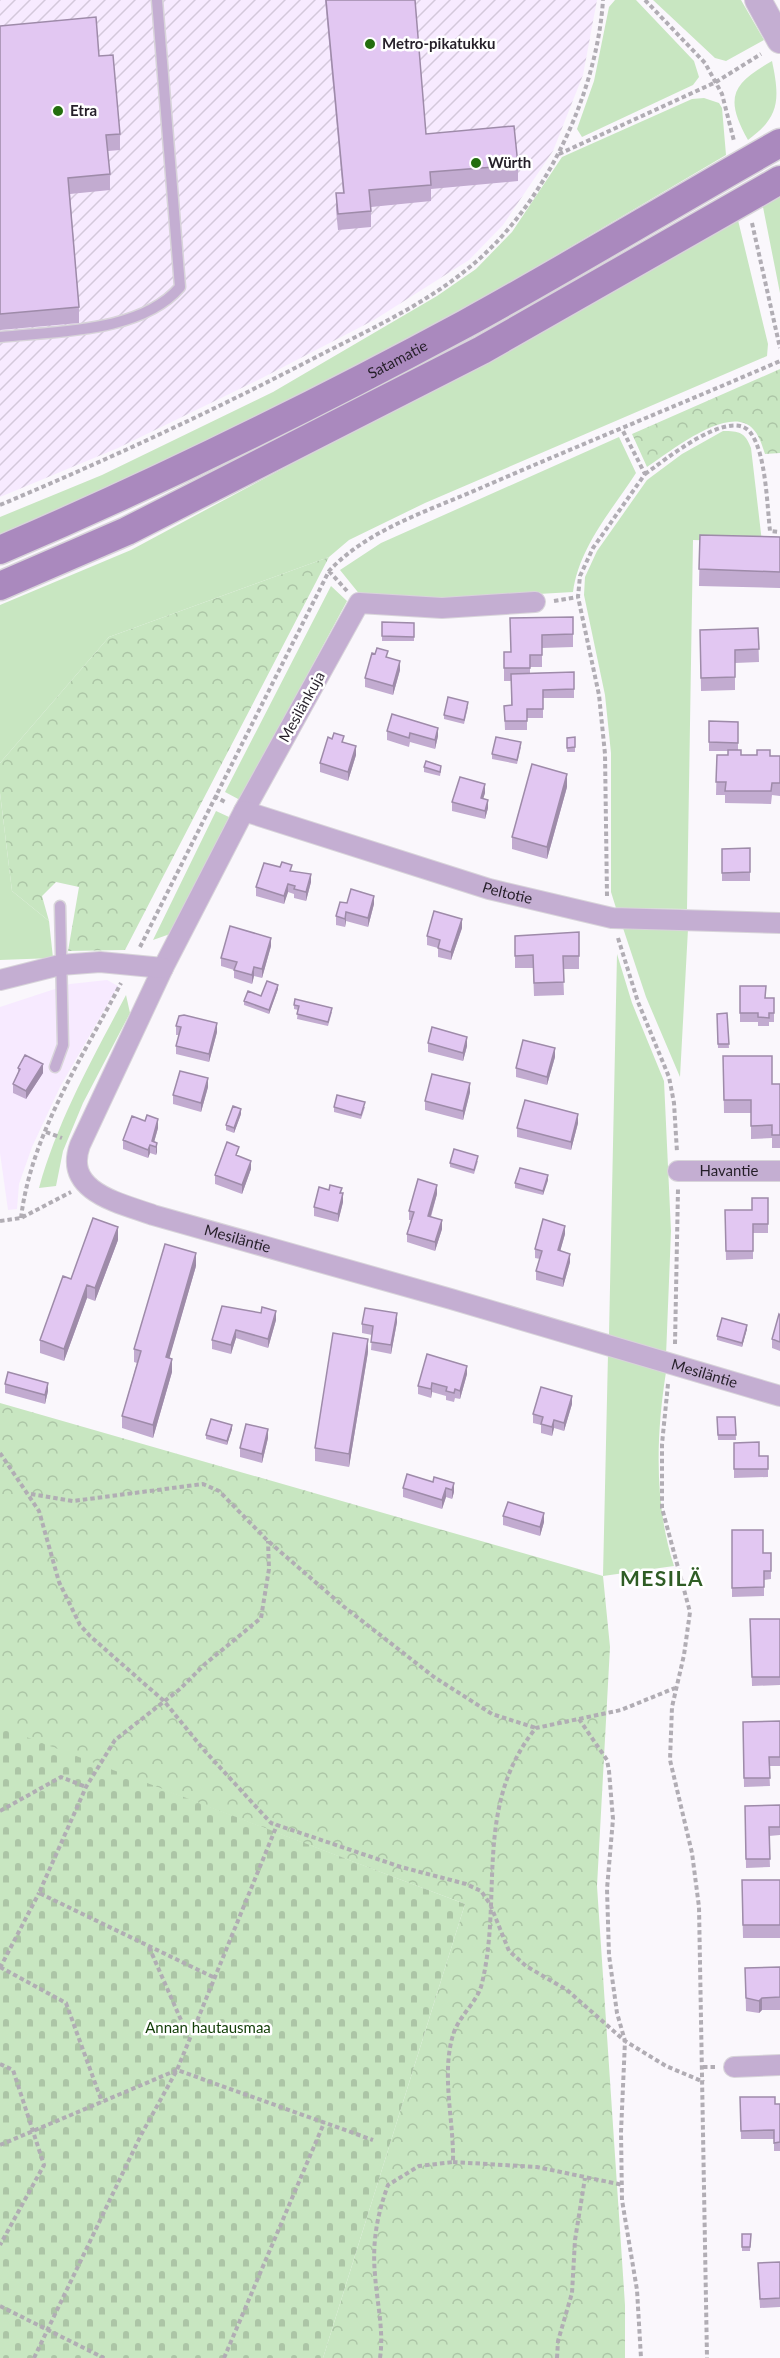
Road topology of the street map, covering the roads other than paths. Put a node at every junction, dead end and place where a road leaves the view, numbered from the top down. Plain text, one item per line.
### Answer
1 (157, 0) edge
2 (758, 0) edge
3 (770, 47) edge
4 (780, 143) edge
5 (780, 180) edge
6 (0, 337) edge
7 (0, 550) edge
8 (0, 586) edge
9 (536, 602) dead end
10 (244, 811) junction
11 (60, 906) dead end
12 (780, 922) edge
13 (60, 965) junction
14 (163, 968) junction
15 (0, 980) edge
16 (55, 1067) dead end
17 (780, 1170) edge
18 (678, 1171) dead end
19 (780, 1396) edge
20 (780, 2065) edge
21 (734, 2067) dead end

1 - 6 lane
2 - 3 street
4 - 7 main road, Satamatie
5 - 8 main road, Satamatie
9 - 10 street, Mesilänkuja
10 - 12 street, Peltotie
10 - 14 street, Mesilänkuja
11 - 13 lane
13 - 14 street
13 - 15 street
13 - 16 lane
14 - 19 street, Mesiläntie
17 - 18 street, Havantie
20 - 21 street

